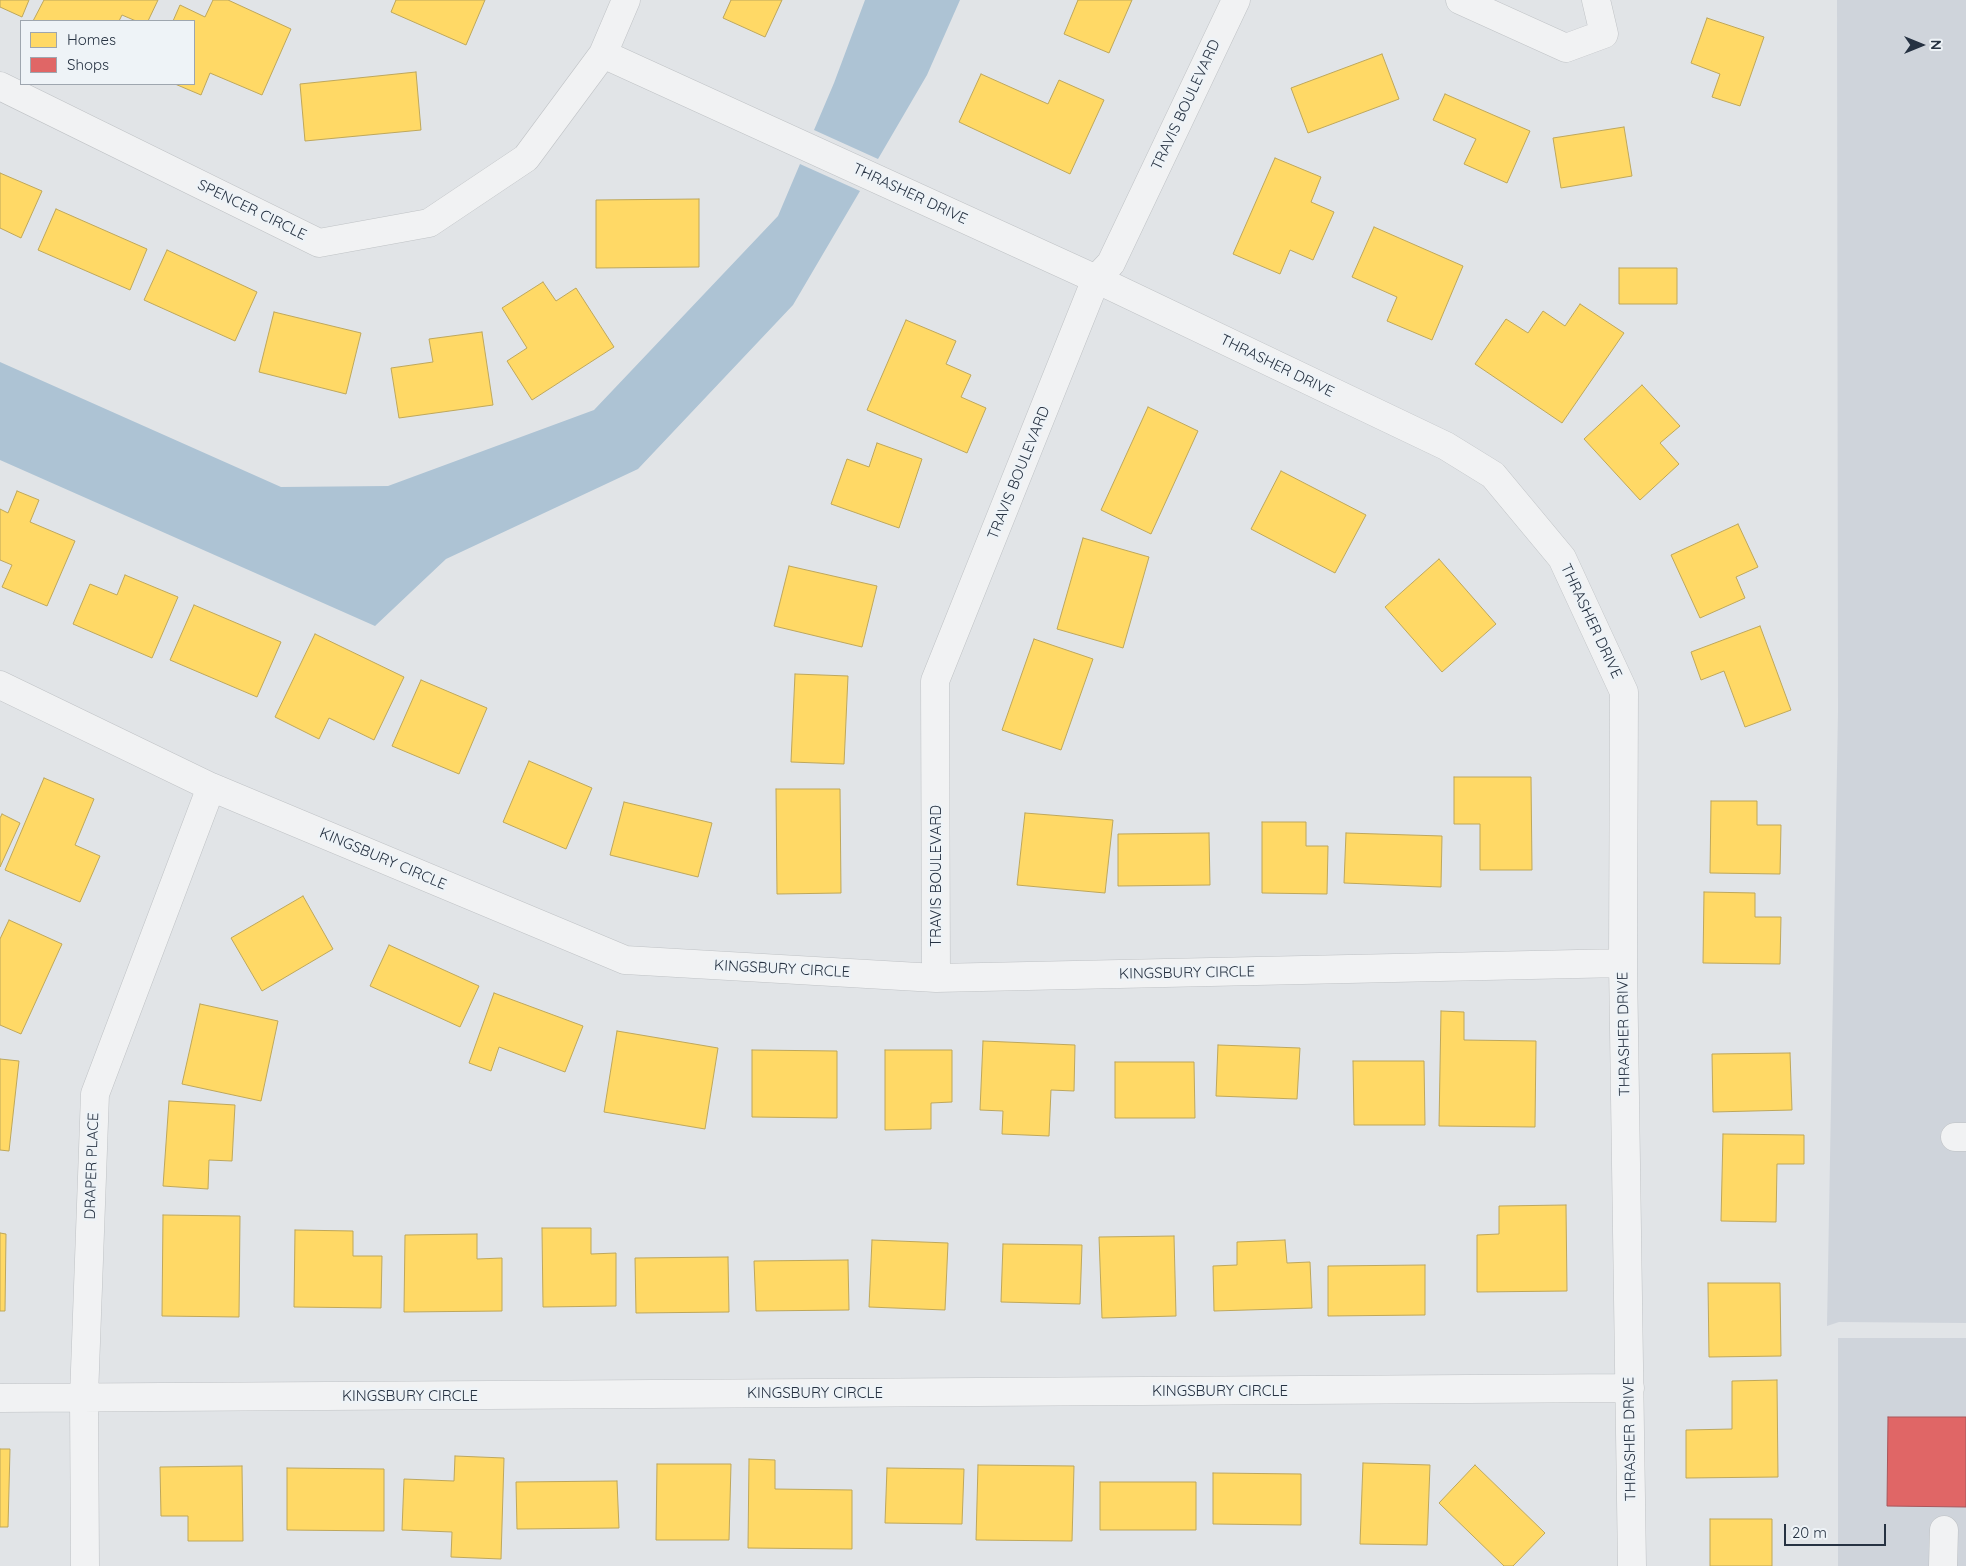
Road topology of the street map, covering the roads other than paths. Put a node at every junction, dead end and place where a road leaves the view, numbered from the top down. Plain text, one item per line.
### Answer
1 (626, 0) edge
2 (1236, 0) edge
3 (1460, 0) edge
4 (1596, 0) edge
5 (603, 54) junction
6 (0, 86) edge
7 (1096, 279) junction
8 (0, 685) edge
9 (211, 786) junction
10 (1622, 963) junction
11 (936, 978) junction
12 (1630, 1388) junction
13 (84, 1397) junction
14 (0, 1398) edge
15 (1944, 1530) dead end
16 (85, 1566) edge
17 (1632, 1566) edge
18 (1943, 1566) edge

1 - 5 street, SPENCER CIRCLE
2 - 7 street, TRAVIS BOULEVARD
3 - 4 street
5 - 6 street, SPENCER CIRCLE
5 - 7 street, THRASHER DRIVE
7 - 10 street, THRASHER DRIVE
7 - 11 street, TRAVIS BOULEVARD
8 - 9 street, KINGSBURY CIRCLE
9 - 11 street, KINGSBURY CIRCLE
9 - 13 street, DRAPER PLACE
10 - 11 street, KINGSBURY CIRCLE
10 - 12 street, THRASHER DRIVE
12 - 13 street, KINGSBURY CIRCLE
12 - 17 street, THRASHER DRIVE
13 - 14 street, KINGSBURY CIRCLE
13 - 16 street, DRAPER PLACE
15 - 18 street

